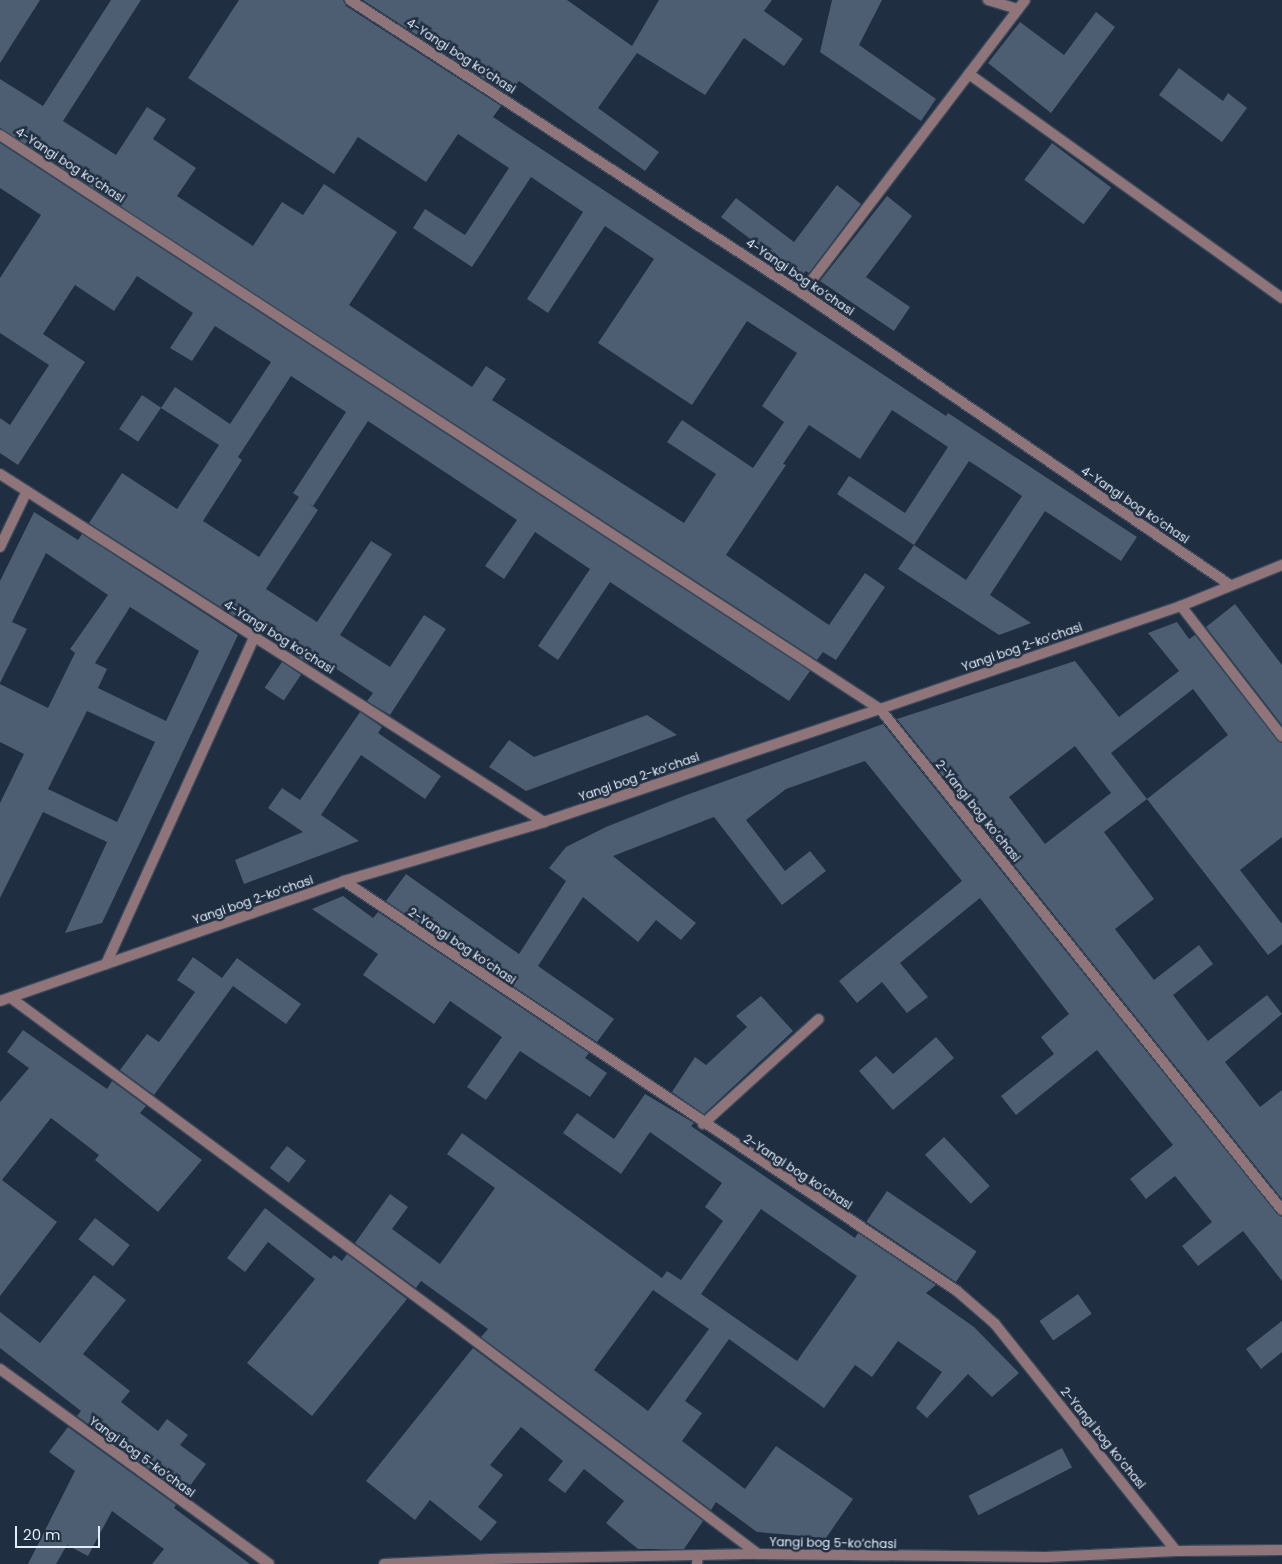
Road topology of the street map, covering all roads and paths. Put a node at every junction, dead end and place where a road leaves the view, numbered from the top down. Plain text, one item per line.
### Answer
1 (350, 0) edge
2 (988, 0) edge
3 (1024, 0) edge
4 (1018, 9) junction
5 (969, 74) junction
6 (0, 135) edge
7 (802, 293) junction
8 (1282, 298) edge
9 (0, 474) edge
10 (26, 490) junction
11 (0, 547) edge
12 (1282, 565) edge
13 (1230, 585) junction
14 (1181, 606) junction
15 (255, 636) junction
16 (880, 709) junction
17 (1282, 736) edge
18 (544, 822) junction
19 (344, 881) junction
20 (106, 964) junction
21 (10, 998) junction
22 (0, 1002) edge
23 (819, 1019) dead end
24 (703, 1124) junction
25 (1282, 1210) edge
26 (0, 1369) edge
27 (1282, 1550) edge
28 (1176, 1551) junction
29 (758, 1554) junction
30 (697, 1560) edge
31 (1046, 1560) edge
32 (269, 1564) edge
33 (384, 1564) edge

1 - 7 street, 4-Yangi bog koʼchasi
2 - 4 street
3 - 4 street
4 - 5 street
5 - 7 street
5 - 8 street
6 - 16 street, 4-Yangi bog koʼchasi
7 - 13 street, 4-Yangi bog koʼchasi
9 - 10 street, 4-Yangi bog koʼchasi
10 - 11 street
10 - 15 street, 4-Yangi bog koʼchasi
12 - 13 street, Yangi bog 2-koʼchasi
13 - 14 street, Yangi bog 2-koʼchasi
14 - 16 street, Yangi bog 2-koʼchasi
14 - 17 street
15 - 18 street, 4-Yangi bog koʼchasi
15 - 20 street
16 - 18 street, Yangi bog 2-koʼchasi
16 - 25 street, 2-Yangi bog koʼchasi
18 - 19 street, Yangi bog 2-koʼchasi
19 - 20 street, Yangi bog 2-koʼchasi
19 - 24 street, 2-Yangi bog koʼchasi
20 - 21 street, Yangi bog 2-koʼchasi
21 - 22 street, Yangi bog 2-koʼchasi
21 - 29 street
23 - 24 street
24 - 28 street, 2-Yangi bog koʼchasi
26 - 32 street, Yangi bog 5-koʼchasi
27 - 28 street, Yangi bog 5-koʼchasi
28 - 31 street, Yangi bog 5-koʼchasi
29 - 30 street, Yangi bog 5-koʼchasi
29 - 31 street, Yangi bog 5-koʼchasi
30 - 33 street, Yangi bog 5-koʼchasi

